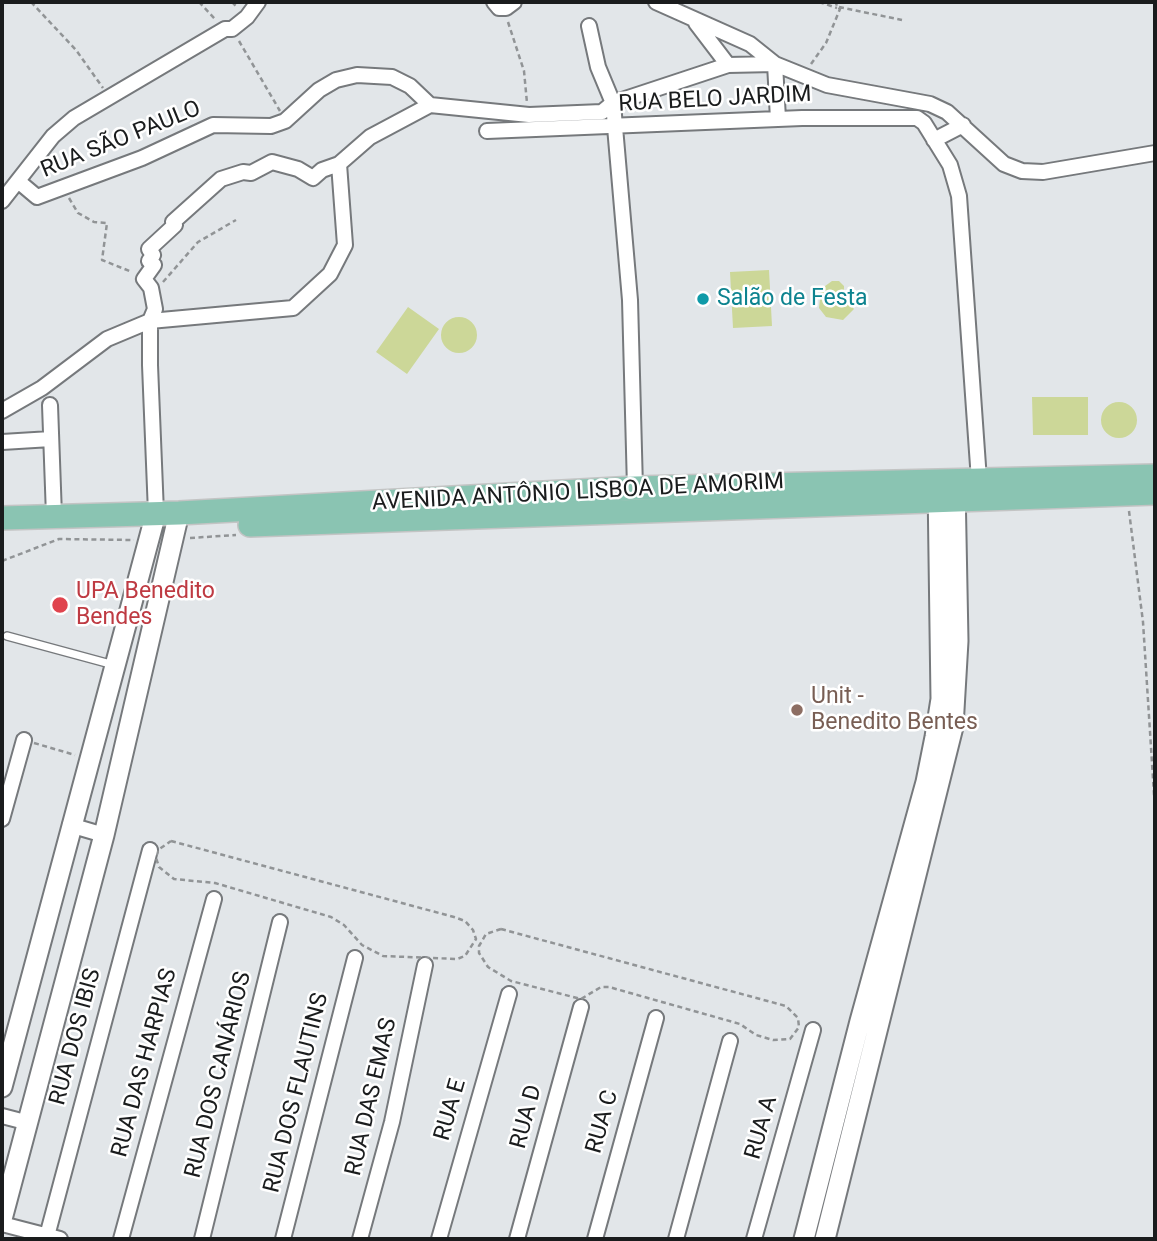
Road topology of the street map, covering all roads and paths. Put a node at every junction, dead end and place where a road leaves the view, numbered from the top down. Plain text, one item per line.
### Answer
1 (32, 2) edge
2 (199, 2) edge
3 (258, 2) edge
4 (656, 2) edge
5 (819, 2) edge
6 (505, 4) edge
7 (838, 6) edge
8 (902, 20) dead end
9 (695, 22) junction
10 (589, 26) dead end
11 (228, 29) junction
12 (775, 64) junction
13 (729, 65) junction
14 (803, 75) junction
15 (109, 96) junction
16 (613, 103) junction
17 (430, 105) junction
18 (529, 115) junction
19 (778, 120) junction
20 (285, 121) junction
21 (963, 125) junction
22 (615, 127) junction
23 (487, 131) dead end
24 (934, 140) junction
25 (1155, 153) edge
26 (339, 164) junction
27 (18, 181) junction
28 (62, 188) junction
29 (2, 201) edge
30 (236, 220) dead end
31 (145, 277) junction
32 (152, 296) junction
33 (150, 321) junction
34 (50, 405) dead end
35 (2, 411) edge
36 (51, 439) junction
37 (2, 442) edge
38 (1155, 476) edge
39 (979, 480) junction
40 (635, 488) junction
41 (947, 490) junction
42 (1155, 493) edge
43 (1127, 494) junction
44 (54, 516) junction
45 (2, 518) edge
46 (160, 524) junction
47 (2, 532) edge
48 (2, 561) edge
49 (7, 636) dead end
50 (115, 666) junction
51 (23, 740) joint
52 (88, 759) junction
53 (925, 809) junction
54 (1155, 810) edge
55 (2, 819) edge
56 (69, 825) junction
57 (104, 835) junction
58 (150, 850) dead end
59 (214, 899) dead end
60 (280, 922) dead end
61 (355, 958) dead end
62 (426, 962) junction
63 (509, 994) dead end
64 (581, 1007) dead end
65 (656, 1018) dead end
66 (813, 1030) dead end
67 (730, 1041) dead end
68 (782, 1041) joint
69 (2, 1087) edge
70 (2, 1116) edge
71 (29, 1123) junction
72 (2, 1219) edge
73 (2, 1224) edge
74 (53, 1238) edge
75 (121, 1239) edge
76 (202, 1239) edge
77 (283, 1239) edge
78 (360, 1239) edge
79 (439, 1239) edge
80 (517, 1239) edge
81 (595, 1239) edge
82 (676, 1239) edge
83 (754, 1239) edge
84 (804, 1239) edge
85 (825, 1239) edge

1 - 15 path
2 - 11 path
3 - 11 street, RUA SÃO PAULO
4 - 9 street
5 - 7 path
6 - 18 path
7 - 8 path
7 - 14 path
9 - 12 street
9 - 13 street
10 - 16 street
11 - 15 street, RUA SÃO PAULO
11 - 20 path
12 - 13 street, RUA BELO JARDIM
12 - 14 street
12 - 19 street
13 - 16 street, RUA BELO JARDIM
14 - 21 street
15 - 27 street, RUA SÃO PAULO
16 - 18 street, RUA BELO JARDIM
16 - 22 street
17 - 18 street, RUA BELO JARDIM
17 - 20 street
17 - 26 street
19 - 22 street, RUA BELO JARDIM
19 - 24 street, RUA BELO JARDIM
20 - 28 street, RUA SÃO PAULO
21 - 24 street
21 - 25 street
22 - 23 street, RUA BELO JARDIM
22 - 40 street
24 - 39 street, RUA BELO JARDIM
26 - 31 street
26 - 33 street
27 - 28 street, RUA SÃO PAULO
27 - 29 street, RUA SÃO PAULO
28 - 31 path
30 - 32 path
31 - 32 street
32 - 33 street
33 - 35 street
33 - 46 street
34 - 36 street
36 - 37 street
36 - 44 street
38 - 39 main road, AVENIDA ANTÔNIO LISBOA DE AMORIM
39 - 41 main road, AVENIDA ANTÔNIO LISBOA DE AMORIM
40 - 41 main road, AVENIDA ANTÔNIO LISBOA DE AMORIM
40 - 46 main road, AVENIDA ANTÔNIO LISBOA DE AMORIM
41 - 43 main road, AVENIDA ANTÔNIO LISBOA DE AMORIM
41 - 46 main road, AVENIDA ANTÔNIO LISBOA DE AMORIM
41 - 53 street
42 - 43 main road, AVENIDA ANTÔNIO LISBOA DE AMORIM
43 - 54 path
44 - 45 main road, AVENIDA ANTÔNIO LISBOA DE AMORIM
44 - 46 main road, AVENIDA ANTÔNIO LISBOA DE AMORIM
46 - 47 main road, AVENIDA ANTÔNIO LISBOA DE AMORIM
46 - 48 path
46 - 50 street
46 - 57 street
49 - 50 lane
50 - 52 street
51 - 52 path
51 - 55 street
52 - 56 street
53 - 84 street
53 - 85 street
56 - 57 street
56 - 69 street
57 - 71 street
58 - 74 street, RUA DOS IBIS
59 - 75 street, RUA DAS HARPIAS
60 - 76 street, RUA DOS CANÁRIOS
61 - 77 street, RUA DOS FLAUTINS
62 - 62 path
62 - 78 street, RUA DAS EMAS
63 - 79 street, RUA E
64 - 80 street, RUA D
65 - 81 street, RUA C
66 - 83 street, RUA A
67 - 82 street
68 - 68 path
70 - 71 street
71 - 72 street
73 - 74 street

